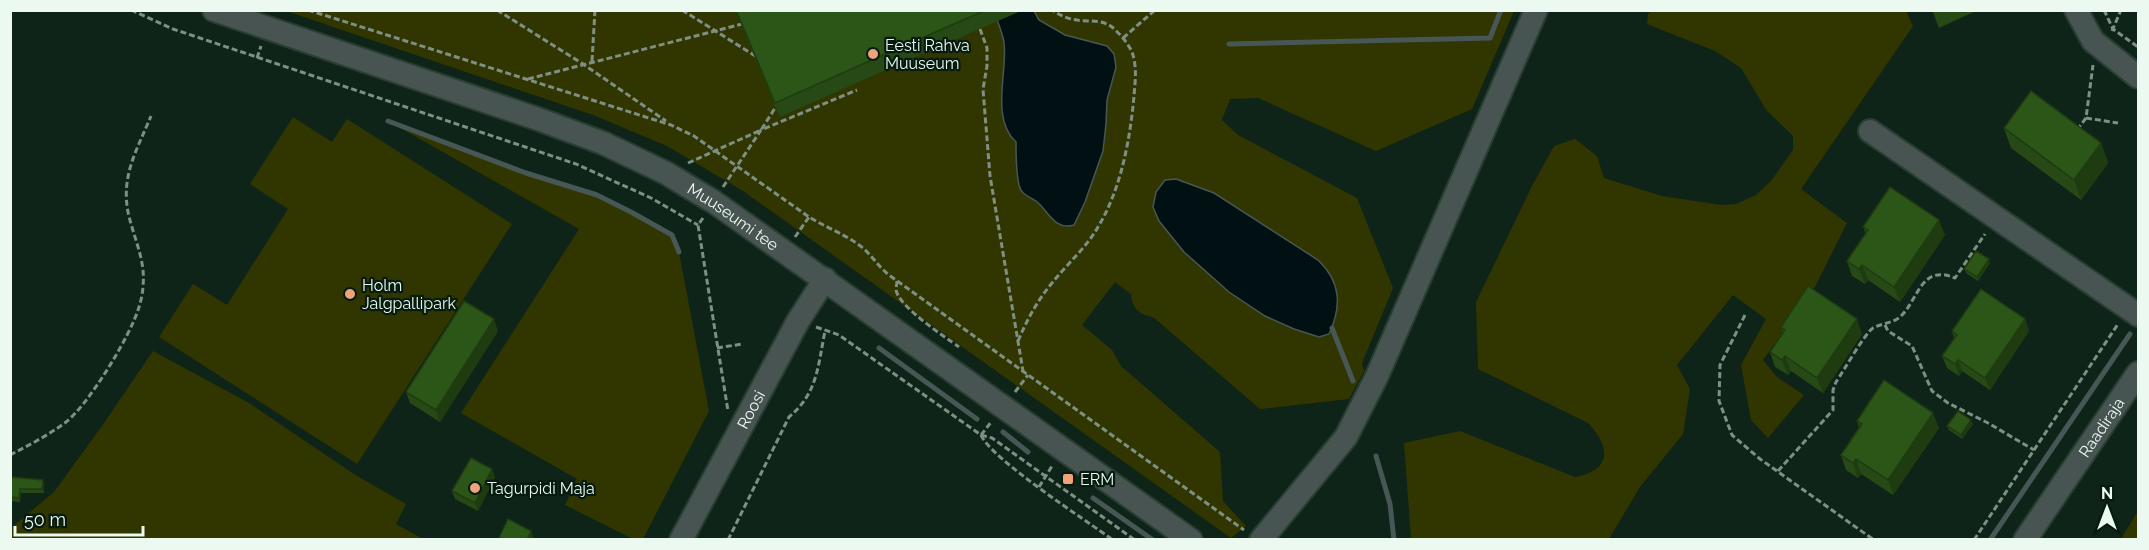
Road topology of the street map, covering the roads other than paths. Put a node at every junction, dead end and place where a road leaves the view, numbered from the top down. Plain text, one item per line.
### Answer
1 (214, 10) edge
2 (1536, 10) edge
3 (2076, 10) edge
4 (2139, 77) edge
5 (1870, 131) dead end
6 (825, 279) junction
7 (2133, 312) edge
8 (2139, 373) edge
9 (1255, 536) edge
10 (681, 540) edge
11 (1191, 540) edge
12 (2025, 540) edge

1 - 6 street, Muuseumi tee
2 - 9 street
3 - 4 street
5 - 7 street
6 - 10 street, Roosi
6 - 11 street, Muuseumi tee
8 - 12 street, Raadiraja

